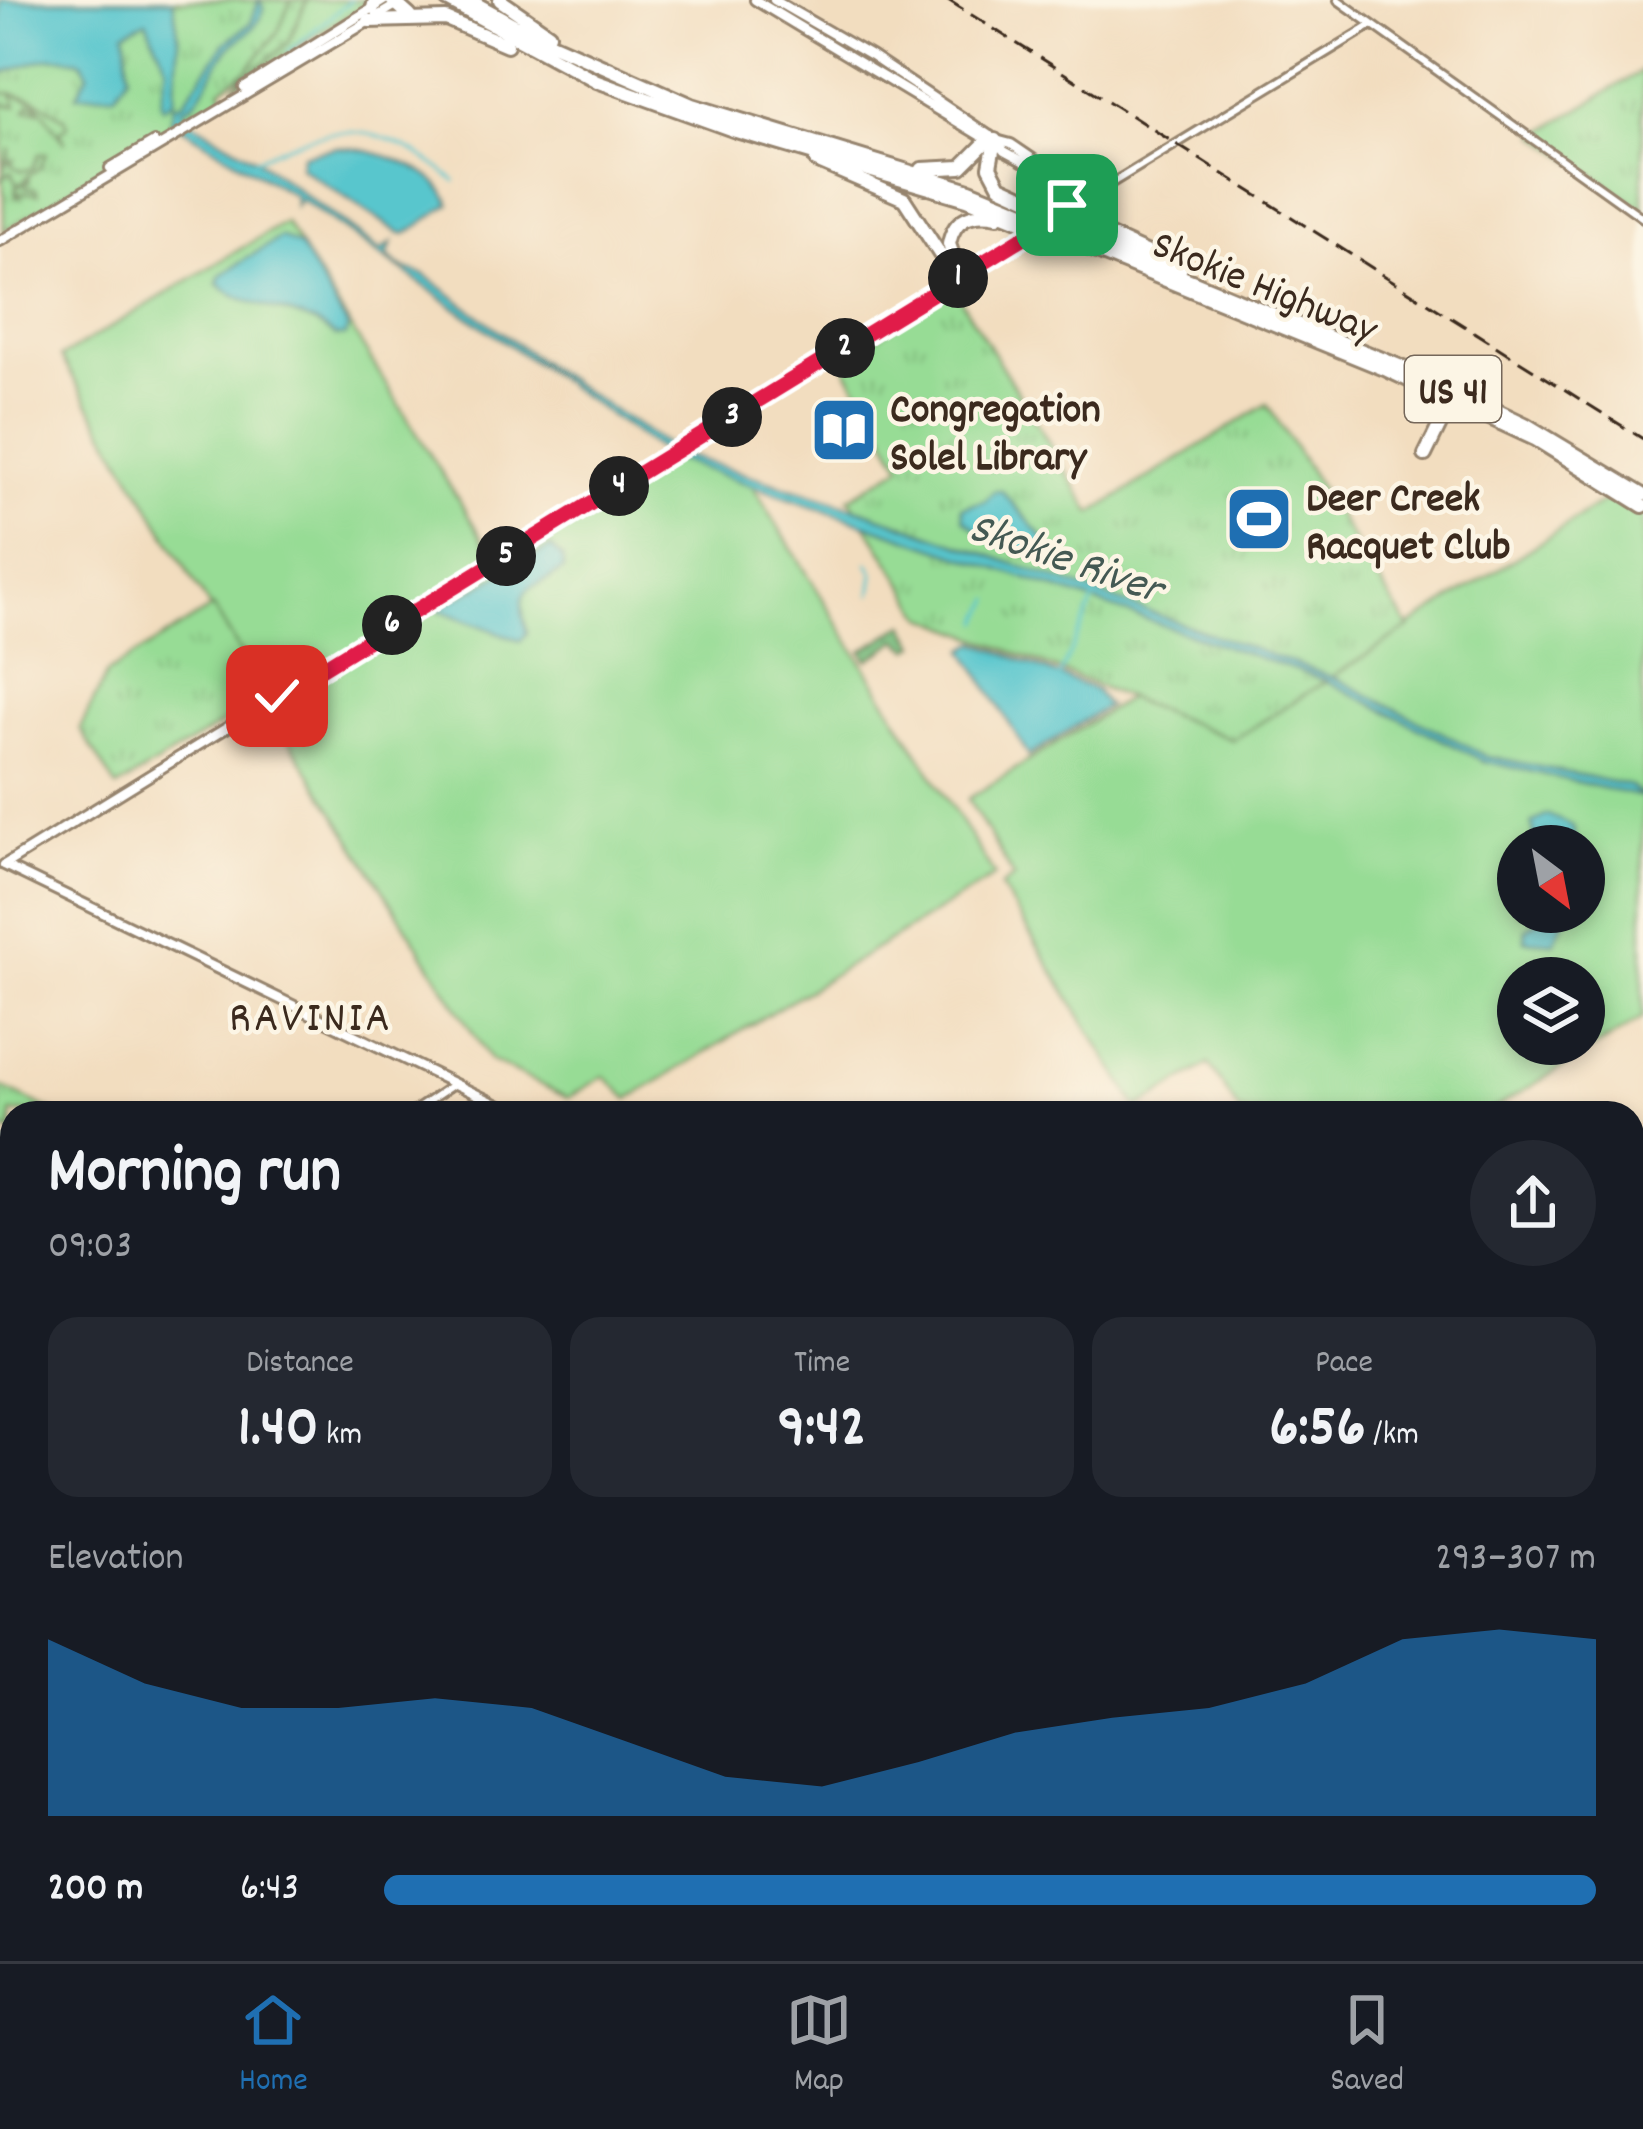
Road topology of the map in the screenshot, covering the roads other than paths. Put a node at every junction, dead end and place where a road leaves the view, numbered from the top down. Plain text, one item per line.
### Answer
1 (447, 0) edge
2 (470, 0) edge
3 (500, 0) edge
4 (755, 0) edge
5 (773, 0) edge
6 (1338, 0) edge
7 (382, 6) edge
8 (793, 15) junction
9 (411, 17) junction
10 (1372, 25) junction
11 (597, 81) junction
12 (651, 88) junction
13 (736, 131) junction
14 (993, 138) junction
15 (849, 152) junction
16 (1061, 184) junction
17 (1089, 197) junction
18 (1065, 212) junction
19 (1643, 218) edge
20 (0, 238) edge
21 (951, 257) junction
22 (1116, 258) junction
23 (986, 260) junction
24 (960, 277) junction
25 (1251, 305) junction
26 (1425, 386) junction
27 (1576, 463) junction
28 (1643, 495) edge
29 (1643, 506) edge
30 (2, 864) edge
31 (454, 1084) junction
32 (429, 1101) edge
33 (490, 1101) edge

1 - 11 highway, Skokie Highway / US 41
2 - 12 highway, Skokie Highway / US 41
3 - 12 highway
4 - 8 main road
5 - 8 main road
6 - 10 street
7 - 9 highway
7 - 9 highway
7 - 20 main road
8 - 14 main road
9 - 11 highway
10 - 17 street
10 - 19 street
11 - 13 highway, Skokie Highway / US 41
12 - 15 highway, Skokie Highway / US 41
13 - 22 highway, Skokie Highway / US 41
13 - 24 highway
14 - 15 highway
14 - 16 main road
14 - 17 main road
14 - 25 highway
15 - 25 highway, Skokie Highway / US 41
16 - 17 main road
16 - 18 main road
17 - 18 main road
18 - 23 main road, bridge
21 - 22 highway
21 - 23 main road
21 - 24 highway
22 - 26 highway, Skokie Highway / US 41
23 - 24 main road
24 - 30 main road
25 - 28 highway, Skokie Highway / US 41
26 - 27 highway, Skokie Highway / US 41
26 - 27 highway
27 - 29 highway, Skokie Highway / US 41
30 - 31 main road
31 - 32 street
31 - 33 main road

